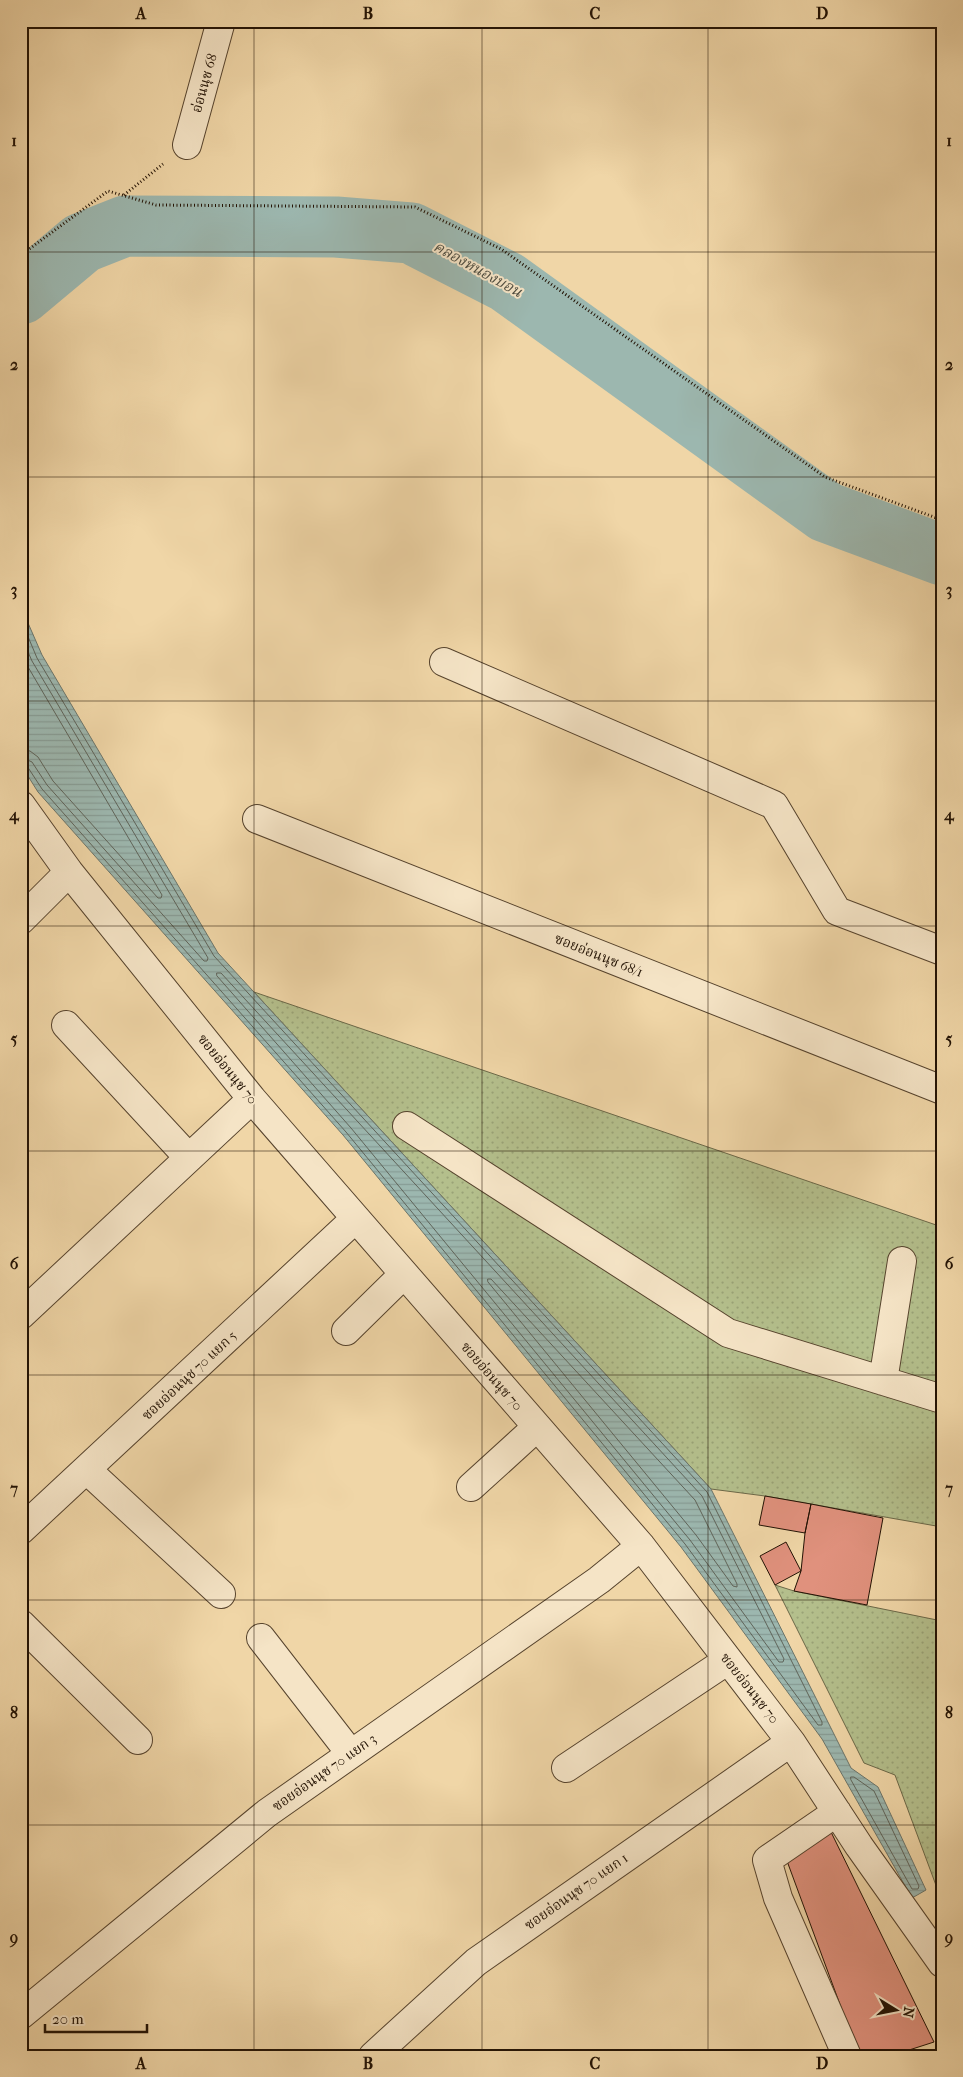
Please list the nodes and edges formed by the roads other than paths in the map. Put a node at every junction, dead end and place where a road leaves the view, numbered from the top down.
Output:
1 (221, 21) edge
2 (187, 145) road end
3 (444, 662) dead end
4 (21, 805) edge
5 (257, 819) dead end
6 (69, 872) junction
7 (21, 920) edge
8 (942, 951) edge
9 (66, 1025) dead end
10 (942, 1090) edge
11 (252, 1099) junction
12 (407, 1126) dead end
13 (189, 1158) junction
14 (355, 1219) junction
15 (902, 1261) dead end
16 (403, 1275) junction
17 (21, 1315) edge
18 (346, 1331) dead end
19 (883, 1381) junction
20 (942, 1398) edge
21 (537, 1427) junction
22 (87, 1470) junction
23 (471, 1487) dead end
24 (21, 1530) edge
25 (641, 1546) junction
26 (221, 1594) dead end
27 (21, 1624) edge
28 (261, 1638) dead end
29 (728, 1660) junction
30 (138, 1740) dead end
31 (791, 1742) junction
32 (350, 1754) junction
33 (566, 1768) dead end
34 (837, 1812) junction
35 (942, 1963) edge
36 (21, 2015) edge
37 (373, 2056) edge
38 (847, 2056) edge

1 - 2 street, อ่อนนุช 68
3 - 8 street
4 - 6 street, ซอยอ่อนนุช 70
5 - 10 street, ซอยอ่อนนุช 68/1
6 - 7 street
6 - 11 street, ซอยอ่อนนุช 70
9 - 13 street
11 - 13 street
11 - 14 street, ซอยอ่อนนุช 70
12 - 19 street
13 - 17 street
14 - 16 street, ซอยอ่อนนุช 70
14 - 22 street, ซอยอ่อนนุช 70 แยก 5
15 - 19 street
16 - 18 street
16 - 21 street, ซอยอ่อนนุช 70
19 - 20 street
21 - 23 street
21 - 25 street, ซอยอ่อนนุช 70
22 - 24 street, ซอยอ่อนนุช 70 แยก 5
22 - 26 street
25 - 29 street, ซอยอ่อนนุช 70
25 - 32 street, ซอยอ่อนนุช 70 แยก 3
27 - 30 street
28 - 32 street
29 - 31 street, ซอยอ่อนนุช 70
29 - 33 street
31 - 34 street, ซอยอ่อนนุช 70
31 - 37 street, ซอยอ่อนนุช 70 แยก 1
32 - 36 street, ซอยอ่อนนุช 70 แยก 3
34 - 35 street, ซอยอ่อนนุช 70
34 - 38 street

